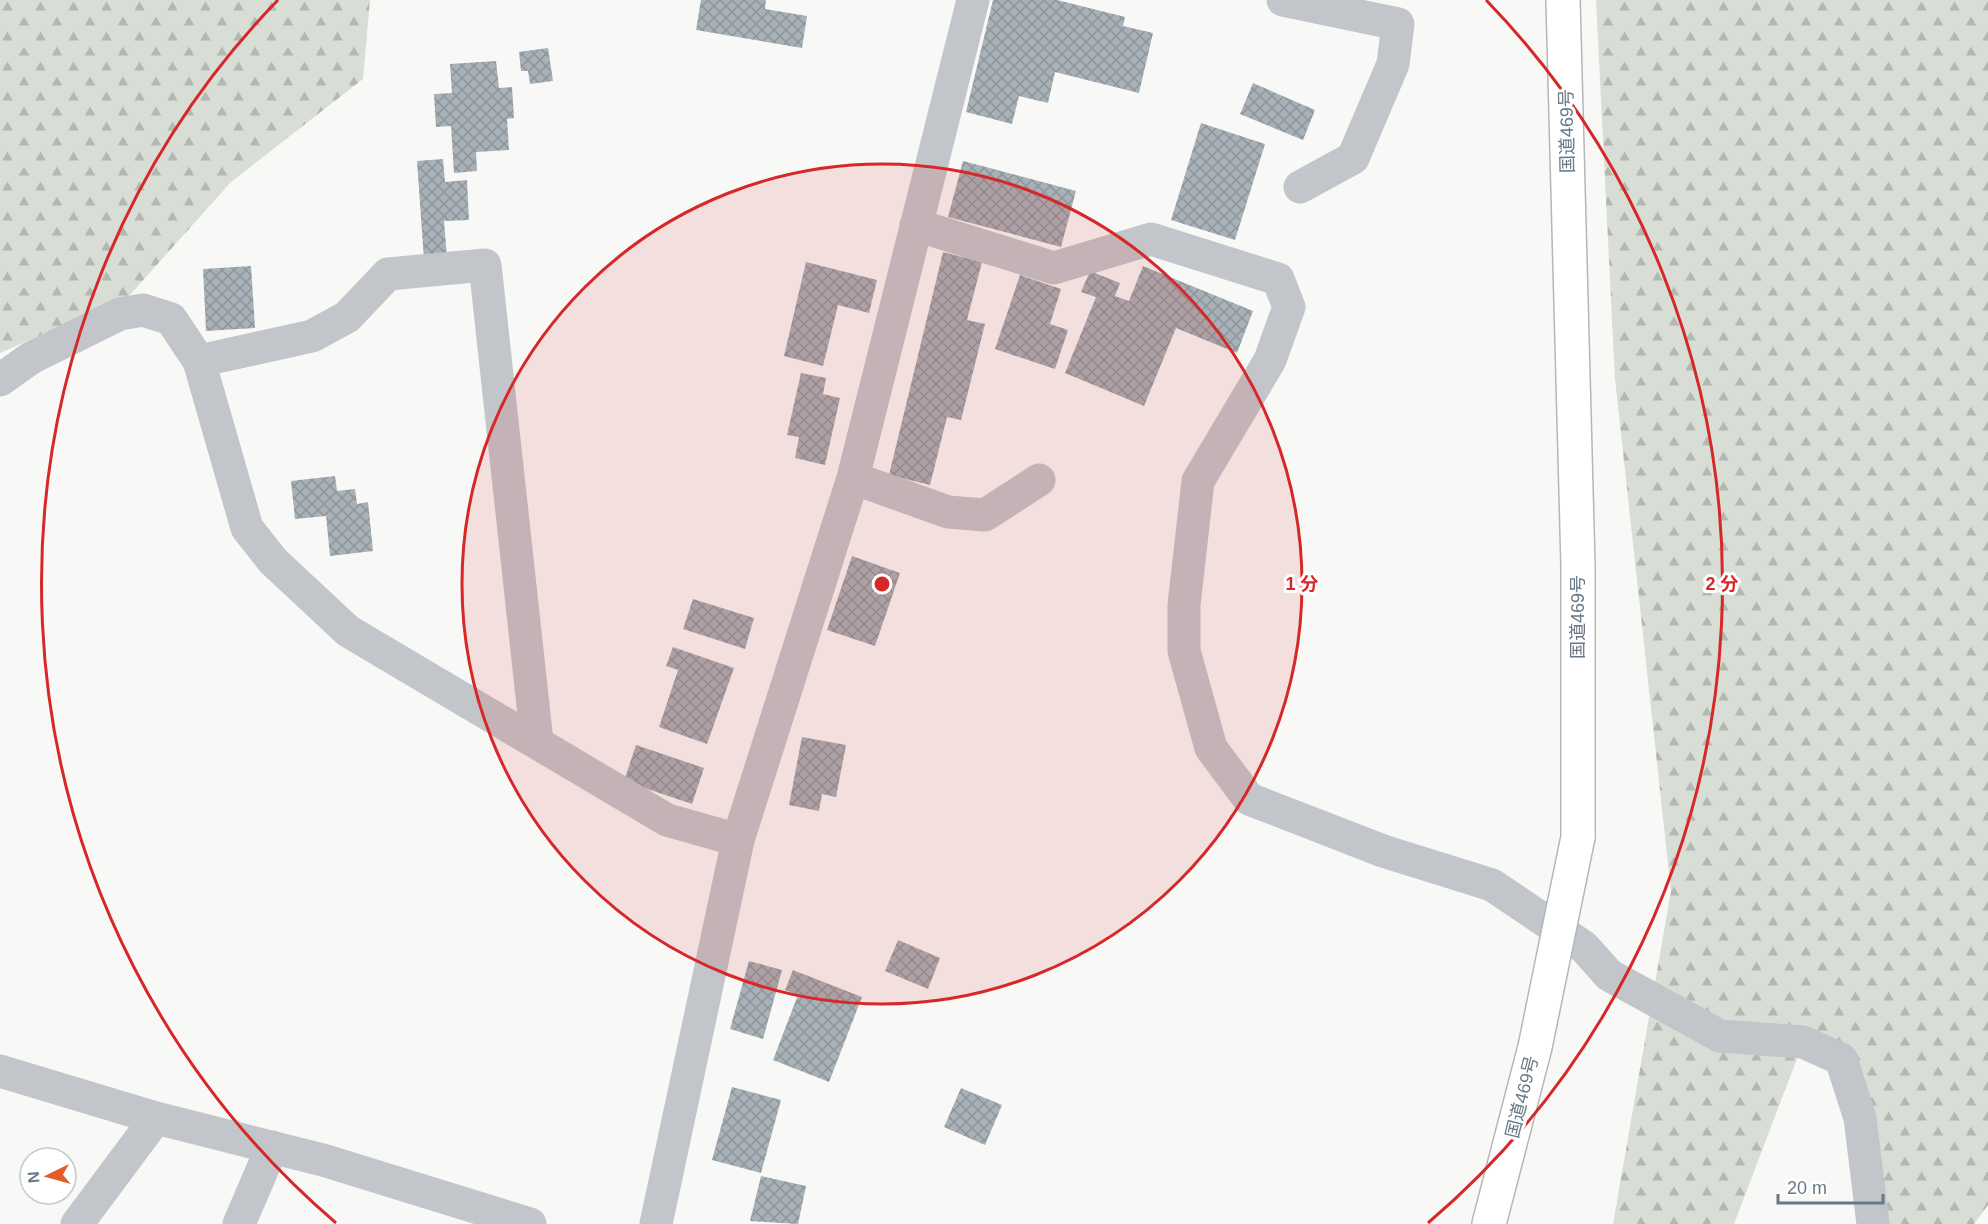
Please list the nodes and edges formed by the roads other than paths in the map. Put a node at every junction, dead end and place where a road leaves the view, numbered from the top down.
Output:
1 (973, 0) edge
2 (1283, 0) edge
3 (1563, 0) edge
4 (1300, 187) dead end
5 (916, 225) junction
6 (199, 361) junction
7 (0, 380) edge
8 (853, 478) junction
9 (1039, 480) dead end
10 (537, 742) junction
11 (738, 840) junction
12 (0, 1071) edge
13 (156, 1118) junction
14 (272, 1147) junction
15 (77, 1224) edge
16 (239, 1224) edge
17 (530, 1224) edge
18 (656, 1224) edge
19 (1489, 1224) edge
20 (1873, 1224) edge

1 - 5 street
2 - 4 street
3 - 19 highway, 国道469号, bridge
5 - 8 street
5 - 20 street
6 - 7 street
6 - 10 street
6 - 10 street
8 - 9 street
8 - 11 street
10 - 11 street
11 - 18 street
12 - 13 street
13 - 14 street
13 - 15 street
14 - 16 street
14 - 17 street

